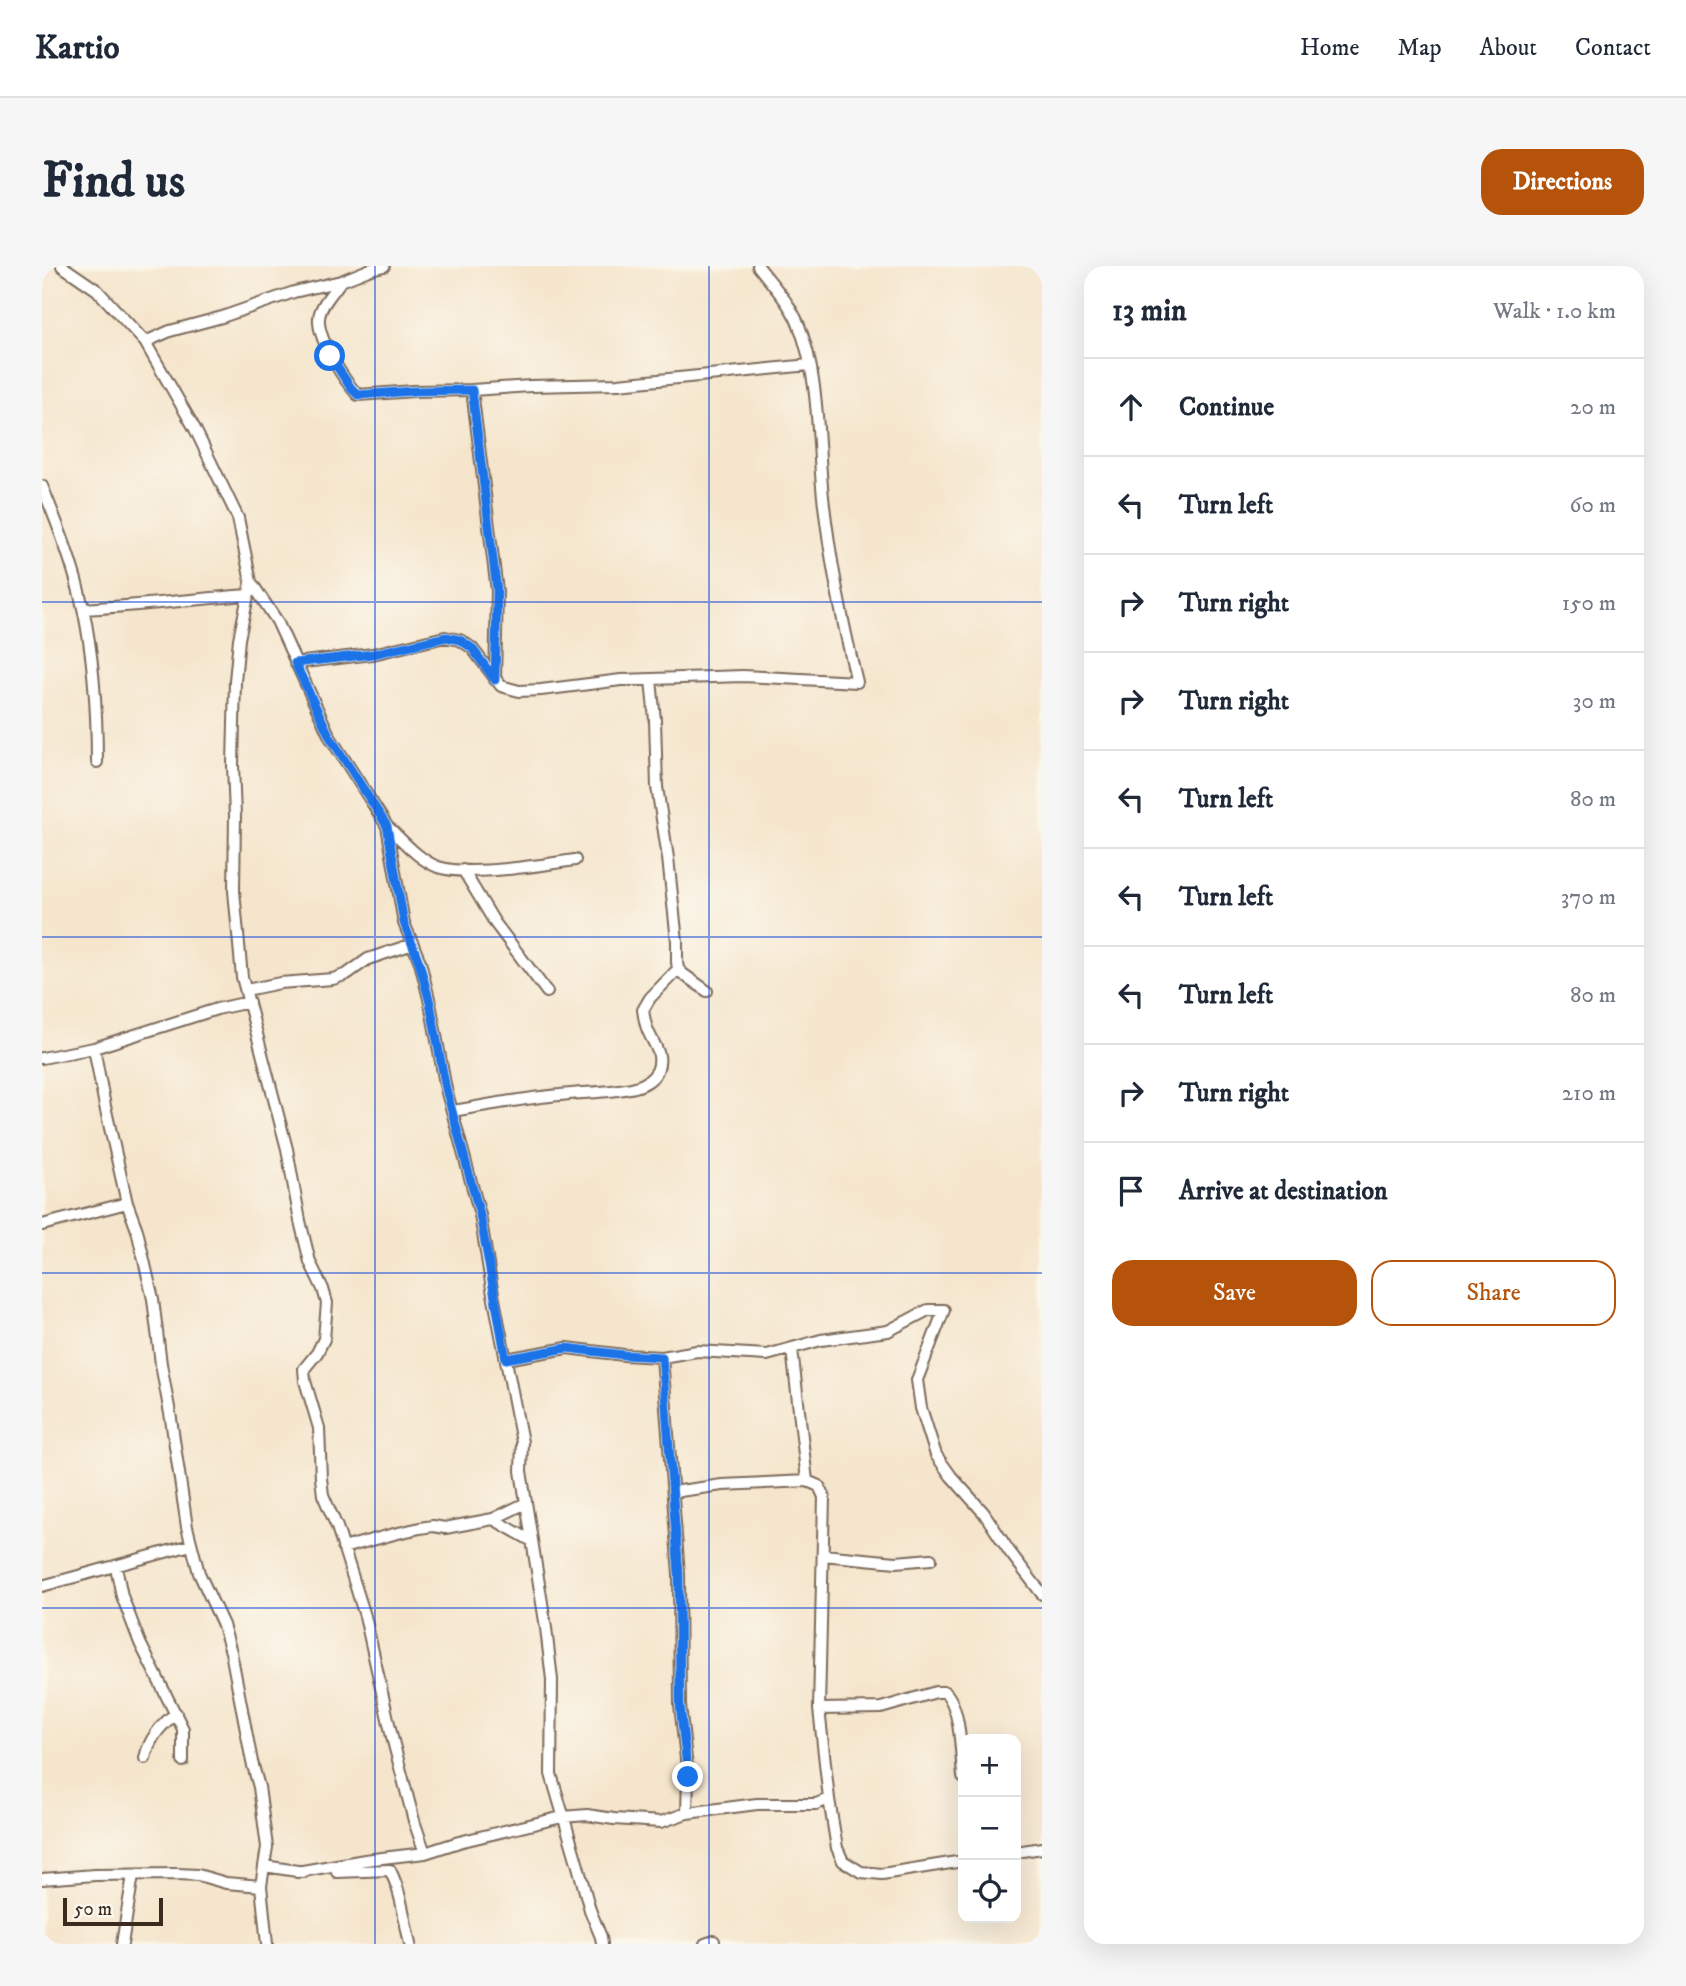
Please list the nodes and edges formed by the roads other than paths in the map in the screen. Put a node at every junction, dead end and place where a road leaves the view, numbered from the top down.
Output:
1 (62, 266) edge
2 (384, 266) edge
3 (758, 266) edge
4 (371, 267) edge
5 (341, 281) junction
6 (145, 342) junction
7 (809, 365) junction
8 (472, 390) junction
9 (42, 486) edge
10 (251, 582) junction
11 (248, 595) junction
12 (83, 609) junction
13 (295, 663) junction
14 (495, 680) junction
15 (651, 680) junction
16 (97, 762) dead end
17 (387, 826) junction
18 (575, 860) dead end
19 (463, 870) junction
20 (413, 944) junction
21 (678, 968) junction
22 (707, 991) dead end
23 (547, 992) dead end
24 (247, 996) junction
25 (94, 1048) junction
26 (42, 1058) edge
27 (452, 1111) junction
28 (127, 1203) junction
29 (42, 1225) edge
30 (793, 1349) junction
31 (662, 1357) junction
32 (506, 1359) junction
33 (807, 1481) junction
34 (673, 1492) junction
35 (526, 1503) junction
36 (493, 1518) junction
37 (532, 1541) junction
38 (191, 1545) junction
39 (343, 1548) junction
40 (823, 1555) junction
41 (931, 1559) dead end
42 (116, 1567) junction
43 (42, 1586) edge
44 (1042, 1594) edge
45 (819, 1709) junction
46 (176, 1713) junction
47 (958, 1734) edge
48 (145, 1758) dead end
49 (183, 1761) dead end
50 (829, 1799) junction
51 (687, 1813) junction
52 (562, 1817) junction
53 (1042, 1848) edge
54 (1021, 1851) edge
55 (425, 1853) junction
56 (958, 1862) edge
57 (264, 1866) junction
58 (297, 1872) junction
59 (133, 1875) junction
60 (42, 1879) edge
61 (261, 1886) junction
62 (122, 1944) edge
63 (267, 1944) edge
64 (410, 1944) edge
65 (602, 1944) edge

1 - 6 street
2 - 4 street
3 - 7 street
4 - 5 street
5 - 6 street
5 - 8 street
6 - 10 street
7 - 8 street
7 - 15 street
8 - 14 street
9 - 12 street
10 - 11 street
10 - 13 street
11 - 12 street
11 - 24 street
12 - 16 street
13 - 14 street
13 - 17 street
14 - 15 street
15 - 21 street
17 - 19 street
17 - 20 street
18 - 19 street
19 - 23 street
20 - 24 street
20 - 27 street
21 - 22 street
21 - 27 street
24 - 25 street
24 - 39 street
25 - 26 street
25 - 28 street
27 - 32 street
28 - 29 street
28 - 38 street
30 - 31 street
30 - 33 street
30 - 44 street
31 - 32 street
31 - 34 street
32 - 35 street
33 - 34 street
33 - 40 street
34 - 51 street
35 - 36 street
35 - 37 street
36 - 37 street
36 - 39 street
37 - 52 street
38 - 42 street
38 - 57 street
39 - 55 street
40 - 41 street
40 - 45 street
42 - 43 street
42 - 46 street
45 - 47 street
45 - 50 street
46 - 48 street
46 - 49 street
50 - 51 street
50 - 56 street
51 - 52 street
52 - 55 street
52 - 65 street
53 - 54 street
55 - 58 street
57 - 58 street
57 - 61 street
58 - 64 street
59 - 60 street
59 - 61 street
59 - 62 street
61 - 63 street

